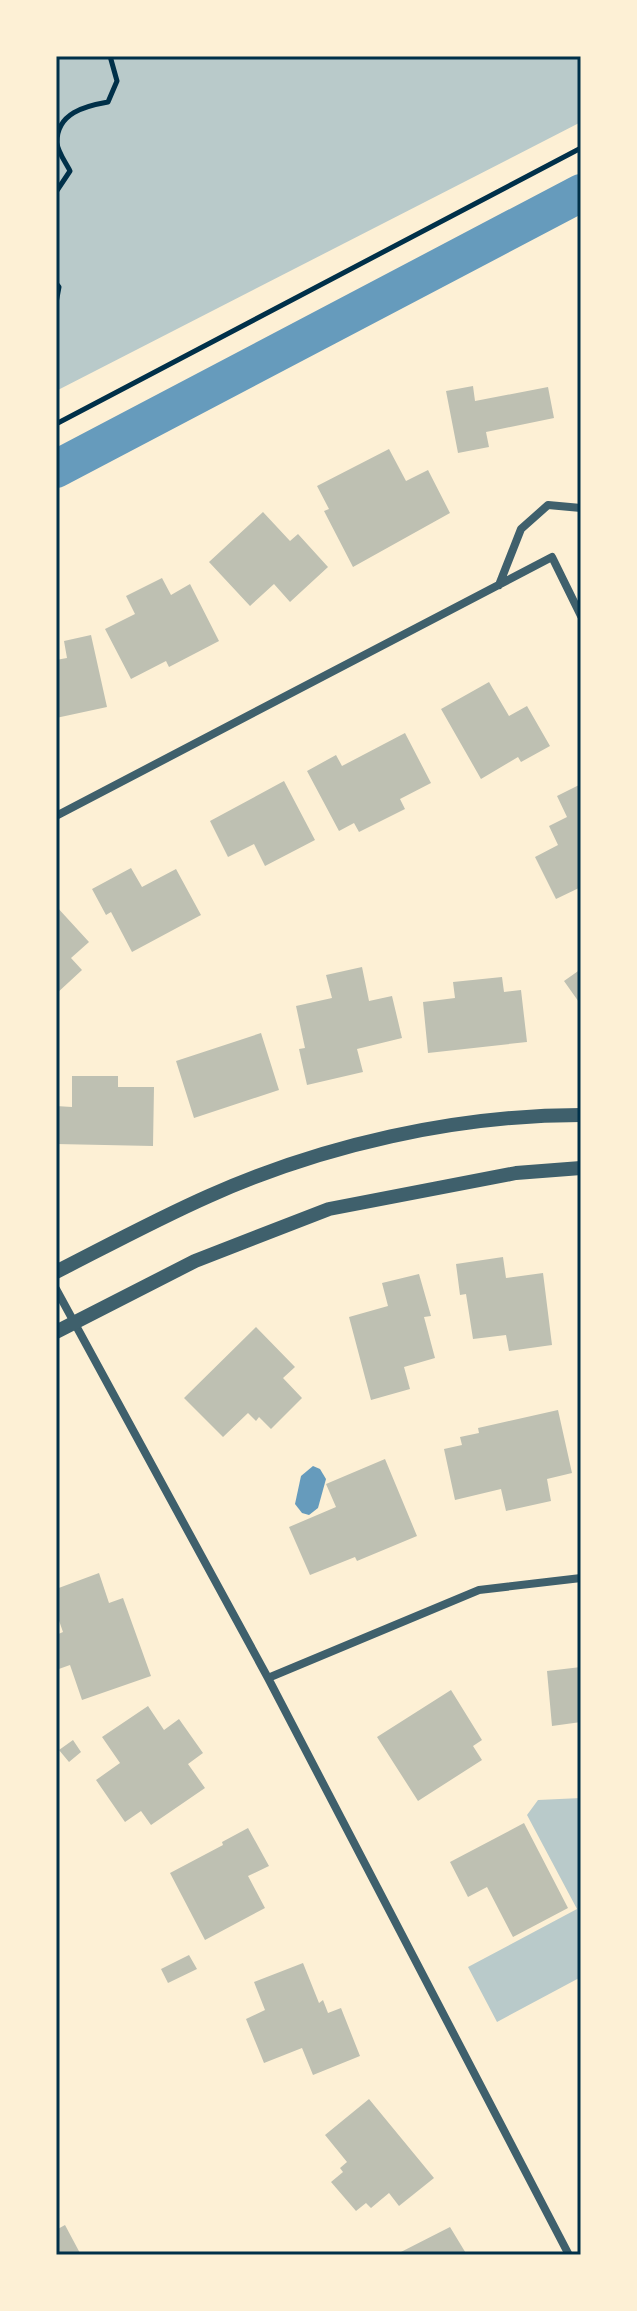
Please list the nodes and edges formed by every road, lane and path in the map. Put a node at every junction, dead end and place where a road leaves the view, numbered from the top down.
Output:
1 (110, 56) edge
2 (581, 148) edge
3 (56, 192) edge
4 (56, 283) edge
5 (56, 303) edge
6 (56, 424) edge
7 (581, 508) edge
8 (499, 585) junction
9 (581, 616) edge
10 (56, 816) edge
11 (581, 1115) edge
12 (581, 1168) edge
13 (56, 1272) edge
14 (56, 1289) edge
15 (73, 1323) junction
16 (56, 1332) edge
17 (581, 1578) edge
18 (268, 1678) junction
19 (569, 2255) edge

1 - 3 path
2 - 6 path
4 - 5 path
7 - 8 street
8 - 9 street
8 - 10 street
11 - 13 street
12 - 15 street
14 - 15 street
15 - 16 street
15 - 18 street
17 - 18 street
18 - 19 street

